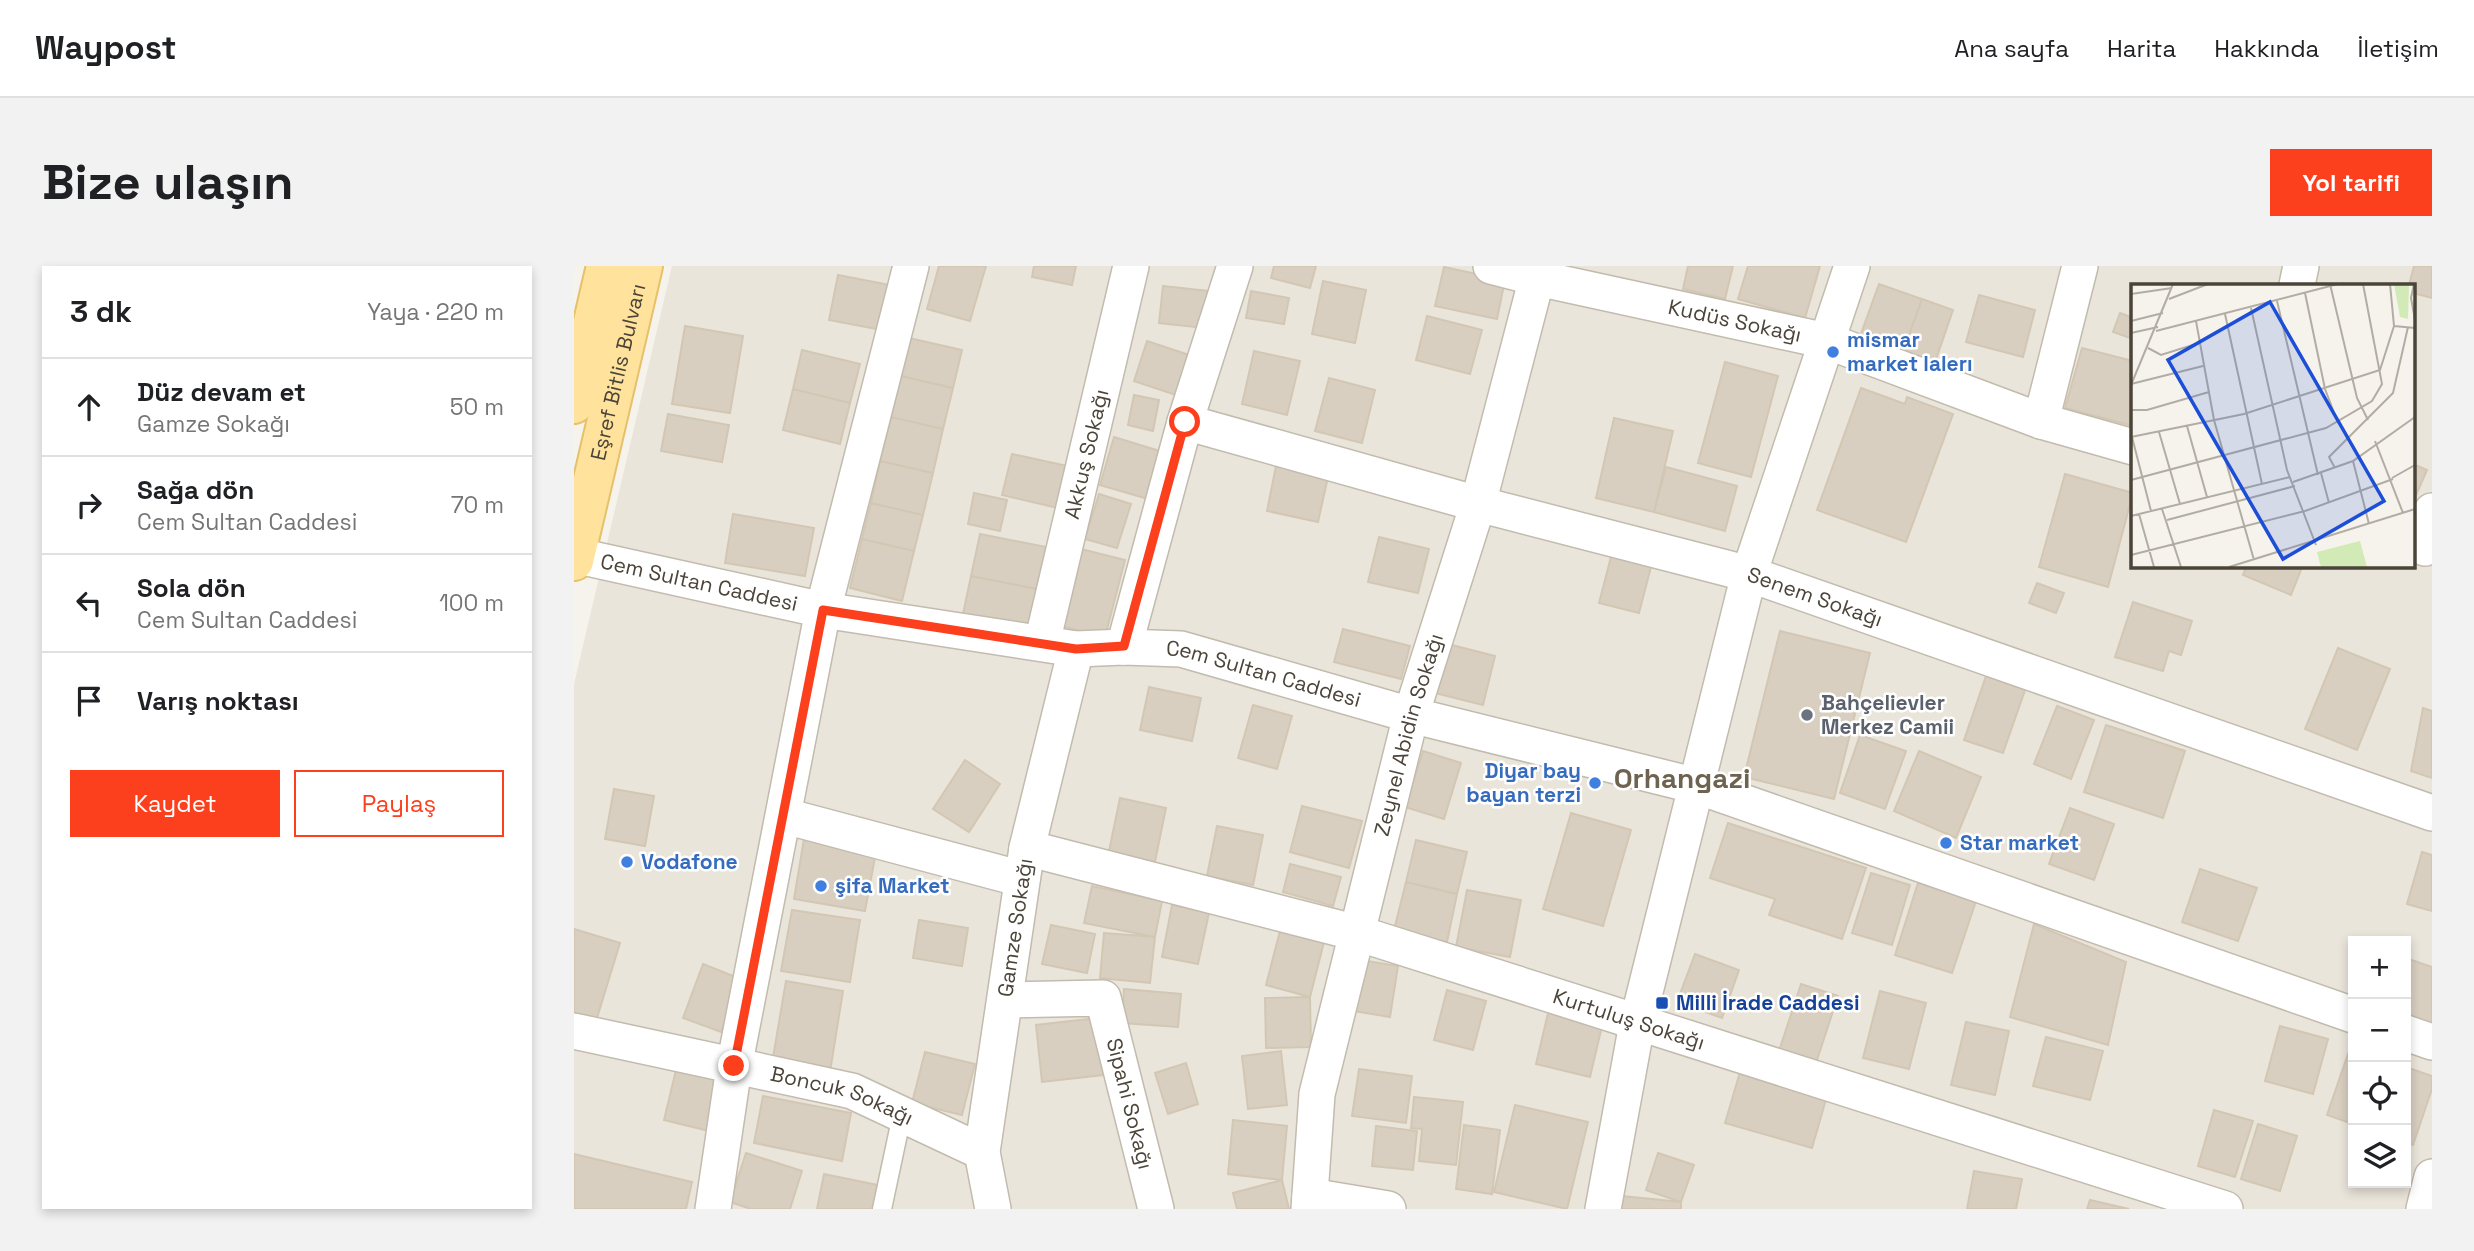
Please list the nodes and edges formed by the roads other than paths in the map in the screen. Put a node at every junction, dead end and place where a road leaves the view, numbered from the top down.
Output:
1 (606, 266) edge
2 (643, 266) edge
3 (911, 266) edge
4 (1131, 266) edge
5 (1234, 266) edge
6 (1491, 266) edge
7 (1852, 266) edge
8 (2080, 266) edge
9 (2301, 266) edge
10 (1538, 272) edge
11 (2297, 284) edge
12 (582, 337) edge
13 (1827, 341) junction
14 (574, 404) edge
15 (2041, 421) junction
16 (1185, 422) junction
17 (2131, 446) edge
18 (1478, 504) junction
19 (2432, 511) edge
20 (2423, 548) edge
21 (574, 557) edge
22 (1749, 574) junction
23 (823, 610) junction
24 (1059, 646) junction
25 (1124, 646) junction
26 (1411, 715) junction
27 (1697, 786) junction
28 (2432, 813) edge
29 (785, 816) junction
30 (1025, 864) junction
31 (1357, 933) junction
32 (1006, 1000) junction
33 (2348, 1013) edge
34 (1637, 1024) junction
35 (574, 1031) edge
36 (2411, 1035) edge
37 (2432, 1042) edge
38 (734, 1066) junction
39 (902, 1115) junction
40 (982, 1152) junction
41 (2432, 1177) edge
42 (1309, 1203) edge
43 (713, 1209) edge
44 (882, 1209) edge
45 (993, 1209) edge
46 (1156, 1209) edge
47 (1388, 1209) edge
48 (1603, 1209) edge
49 (2225, 1209) edge
50 (2424, 1209) edge

1 - 12 main road, Eşref Bitlis Bulvarı
2 - 21 main road, Eşref Bitlis Bulvarı
3 - 23 street, Cem Sultan Caddesi
4 - 24 street, Akkuş Sokağı
5 - 16 street
6 - 10 street, Kudüs Sokağı
7 - 13 street
8 - 15 street
9 - 11 street
10 - 13 street, Kudüs Sokağı
10 - 18 street, Zeynel Abidin Sokağı
12 - 14 main road, Eşref Bitlis Bulvarı
13 - 15 street, Kudüs Sokağı
13 - 22 street
15 - 17 street, Kudüs Sokağı
16 - 18 street, Senem Sokağı
16 - 25 street
18 - 22 street, Senem Sokağı
18 - 26 street, Zeynel Abidin Sokağı
19 - 20 street
21 - 23 street, Cem Sultan Caddesi
22 - 27 street
22 - 28 street, Senem Sokağı
23 - 24 street, Cem Sultan Caddesi
23 - 29 street, Cem Sultan Caddesi
24 - 25 street, Cem Sultan Caddesi
24 - 30 street, Gamze Sokağı
25 - 26 street, Cem Sultan Caddesi
26 - 27 street, Cem Sultan Caddesi
26 - 31 street, Zeynel Abidin Sokağı
27 - 33 street, Cem Sultan Caddesi
27 - 34 street
29 - 30 street, Kurtuluş Sokağı
29 - 38 street, Cem Sultan Caddesi
30 - 31 street, Kurtuluş Sokağı
30 - 32 street, Gamze Sokağı
31 - 34 street, Kurtuluş Sokağı
31 - 42 street, Zeynel Abidin Sokağı
32 - 40 street, Gamze Sokağı
32 - 46 street, Sipahi Sokağı
34 - 48 street
34 - 49 street, Kurtuluş Sokağı
35 - 38 street, Boncuk Sokağı
36 - 37 street
38 - 39 street, Boncuk Sokağı
38 - 43 street, Cem Sultan Caddesi
39 - 40 street, Boncuk Sokağı
39 - 44 lane
40 - 45 street, Gamze Sokağı
41 - 50 street
42 - 47 street

